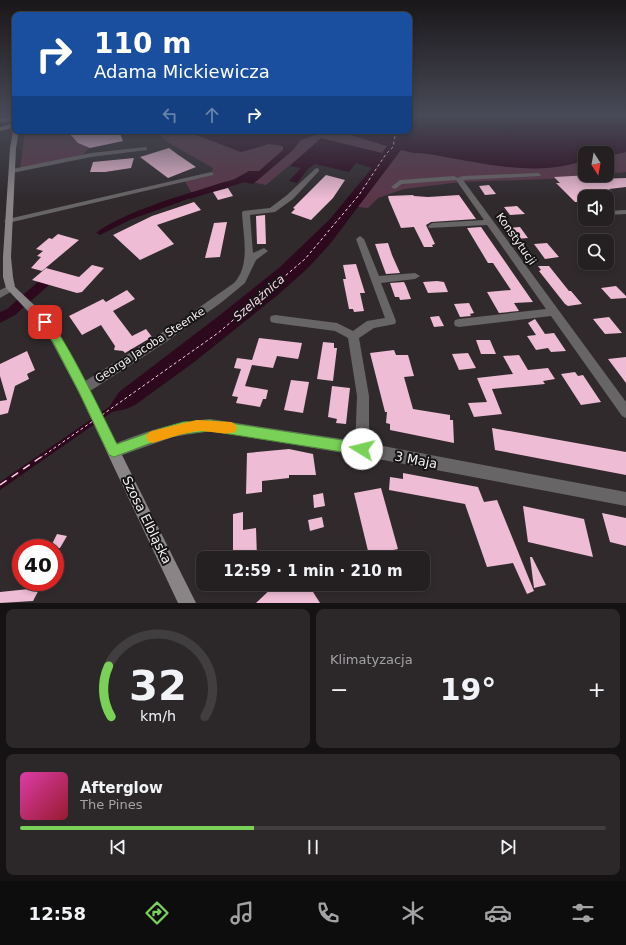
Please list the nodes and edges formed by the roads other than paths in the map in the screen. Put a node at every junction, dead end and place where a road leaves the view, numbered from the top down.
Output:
1 (14, 143) edge
2 (145, 149) dead end
3 (317, 170) dead end
4 (12, 171) junction
5 (211, 174) dead end
6 (538, 175) dead end
7 (459, 179) junction
8 (395, 187) dead end
9 (626, 212) edge
10 (614, 213) edge
11 (8, 221) junction
12 (490, 222) junction
13 (432, 226) dead end
14 (360, 240) dead end
15 (264, 251) dead end
16 (249, 261) junction
17 (415, 276) dead end
18 (376, 280) junction
19 (11, 288) junction
20 (0, 294) edge
21 (554, 312) junction
22 (275, 319) dead end
23 (459, 323) dead end
24 (352, 336) junction
25 (85, 392) junction
26 (626, 412) edge
27 (362, 449) junction
28 (114, 451) junction
29 (626, 499) edge
30 (187, 603) edge

1 - 4 main road
2 - 4 street
3 - 16 street
4 - 11 main road
5 - 11 street
6 - 7 street
7 - 8 street
7 - 12 street, Konstytucji
9 - 10 street
11 - 19 main road
12 - 13 street
12 - 21 street, Konstytucji
14 - 18 street
15 - 16 street
16 - 25 street, Georga Jacoba Steenke
17 - 18 street
18 - 24 street
19 - 20 street
19 - 25 main road, Szosa Elbląska
21 - 23 street
21 - 26 street, Konstytucji
22 - 24 street
24 - 27 street
25 - 28 main road, Szosa Elbląska
27 - 28 street, 3 Maja
27 - 29 street, 3 Maja
28 - 30 main road, Szosa Elbląska

